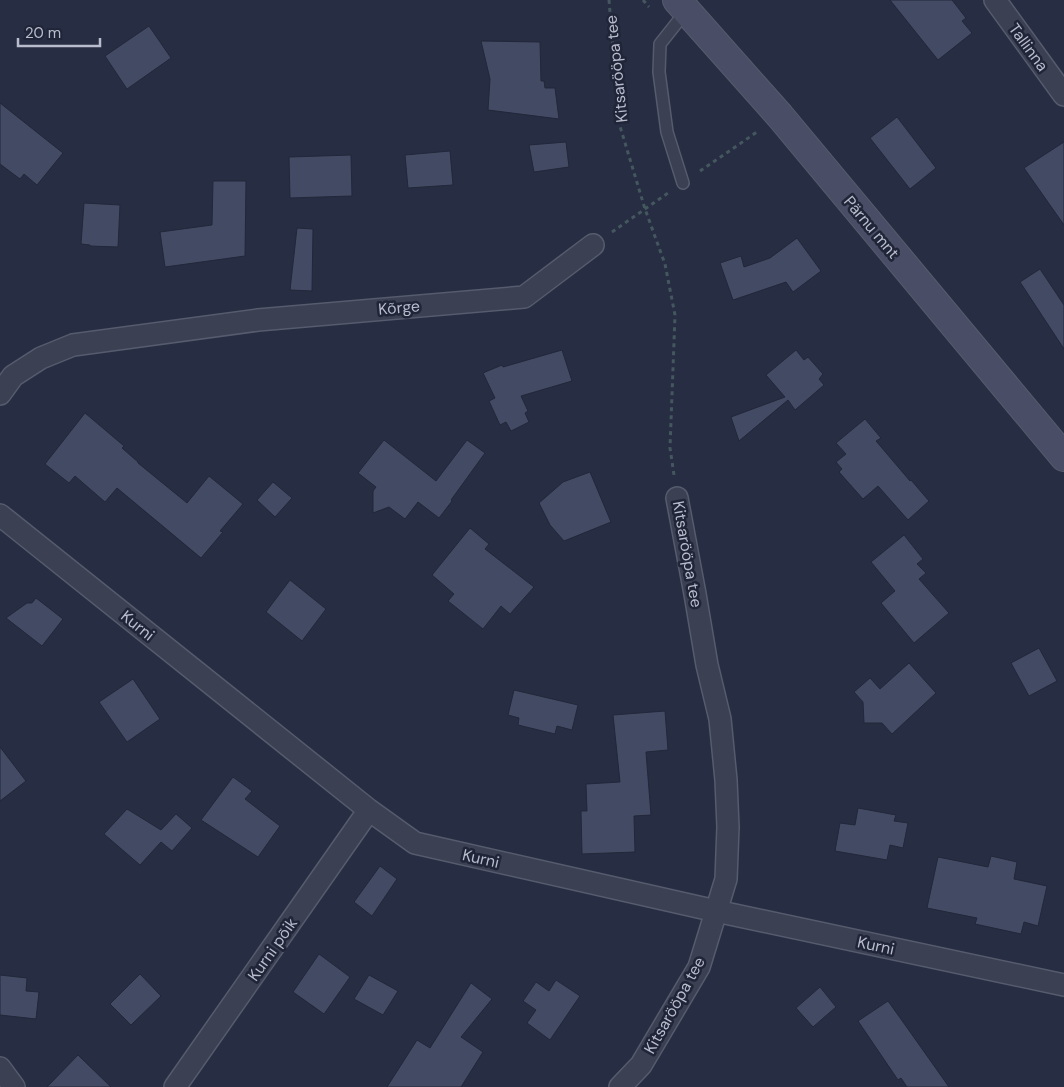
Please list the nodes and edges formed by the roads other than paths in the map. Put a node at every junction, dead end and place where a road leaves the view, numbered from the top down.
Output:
1 (995, 0) edge
2 (682, 5) edge
3 (1064, 95) edge
4 (683, 183) road end
5 (593, 245) road end
6 (0, 394) edge
7 (1064, 457) edge
8 (677, 498) road end
9 (0, 515) edge
10 (368, 810) junction
11 (716, 912) junction
12 (1064, 985) edge
13 (0, 1068) edge
14 (14, 1087) edge
15 (175, 1087) edge
16 (620, 1087) edge

1 - 3 street, Tallinna
2 - 4 lane
2 - 7 main road, Pärnu mnt
5 - 6 street, Kõrge
8 - 11 street, Kitsarööpa tee
9 - 10 street, Kurni
10 - 11 street, Kurni
10 - 15 street, Kurni põik
11 - 12 street, Kurni
11 - 16 street, Kitsarööpa tee
13 - 14 street

